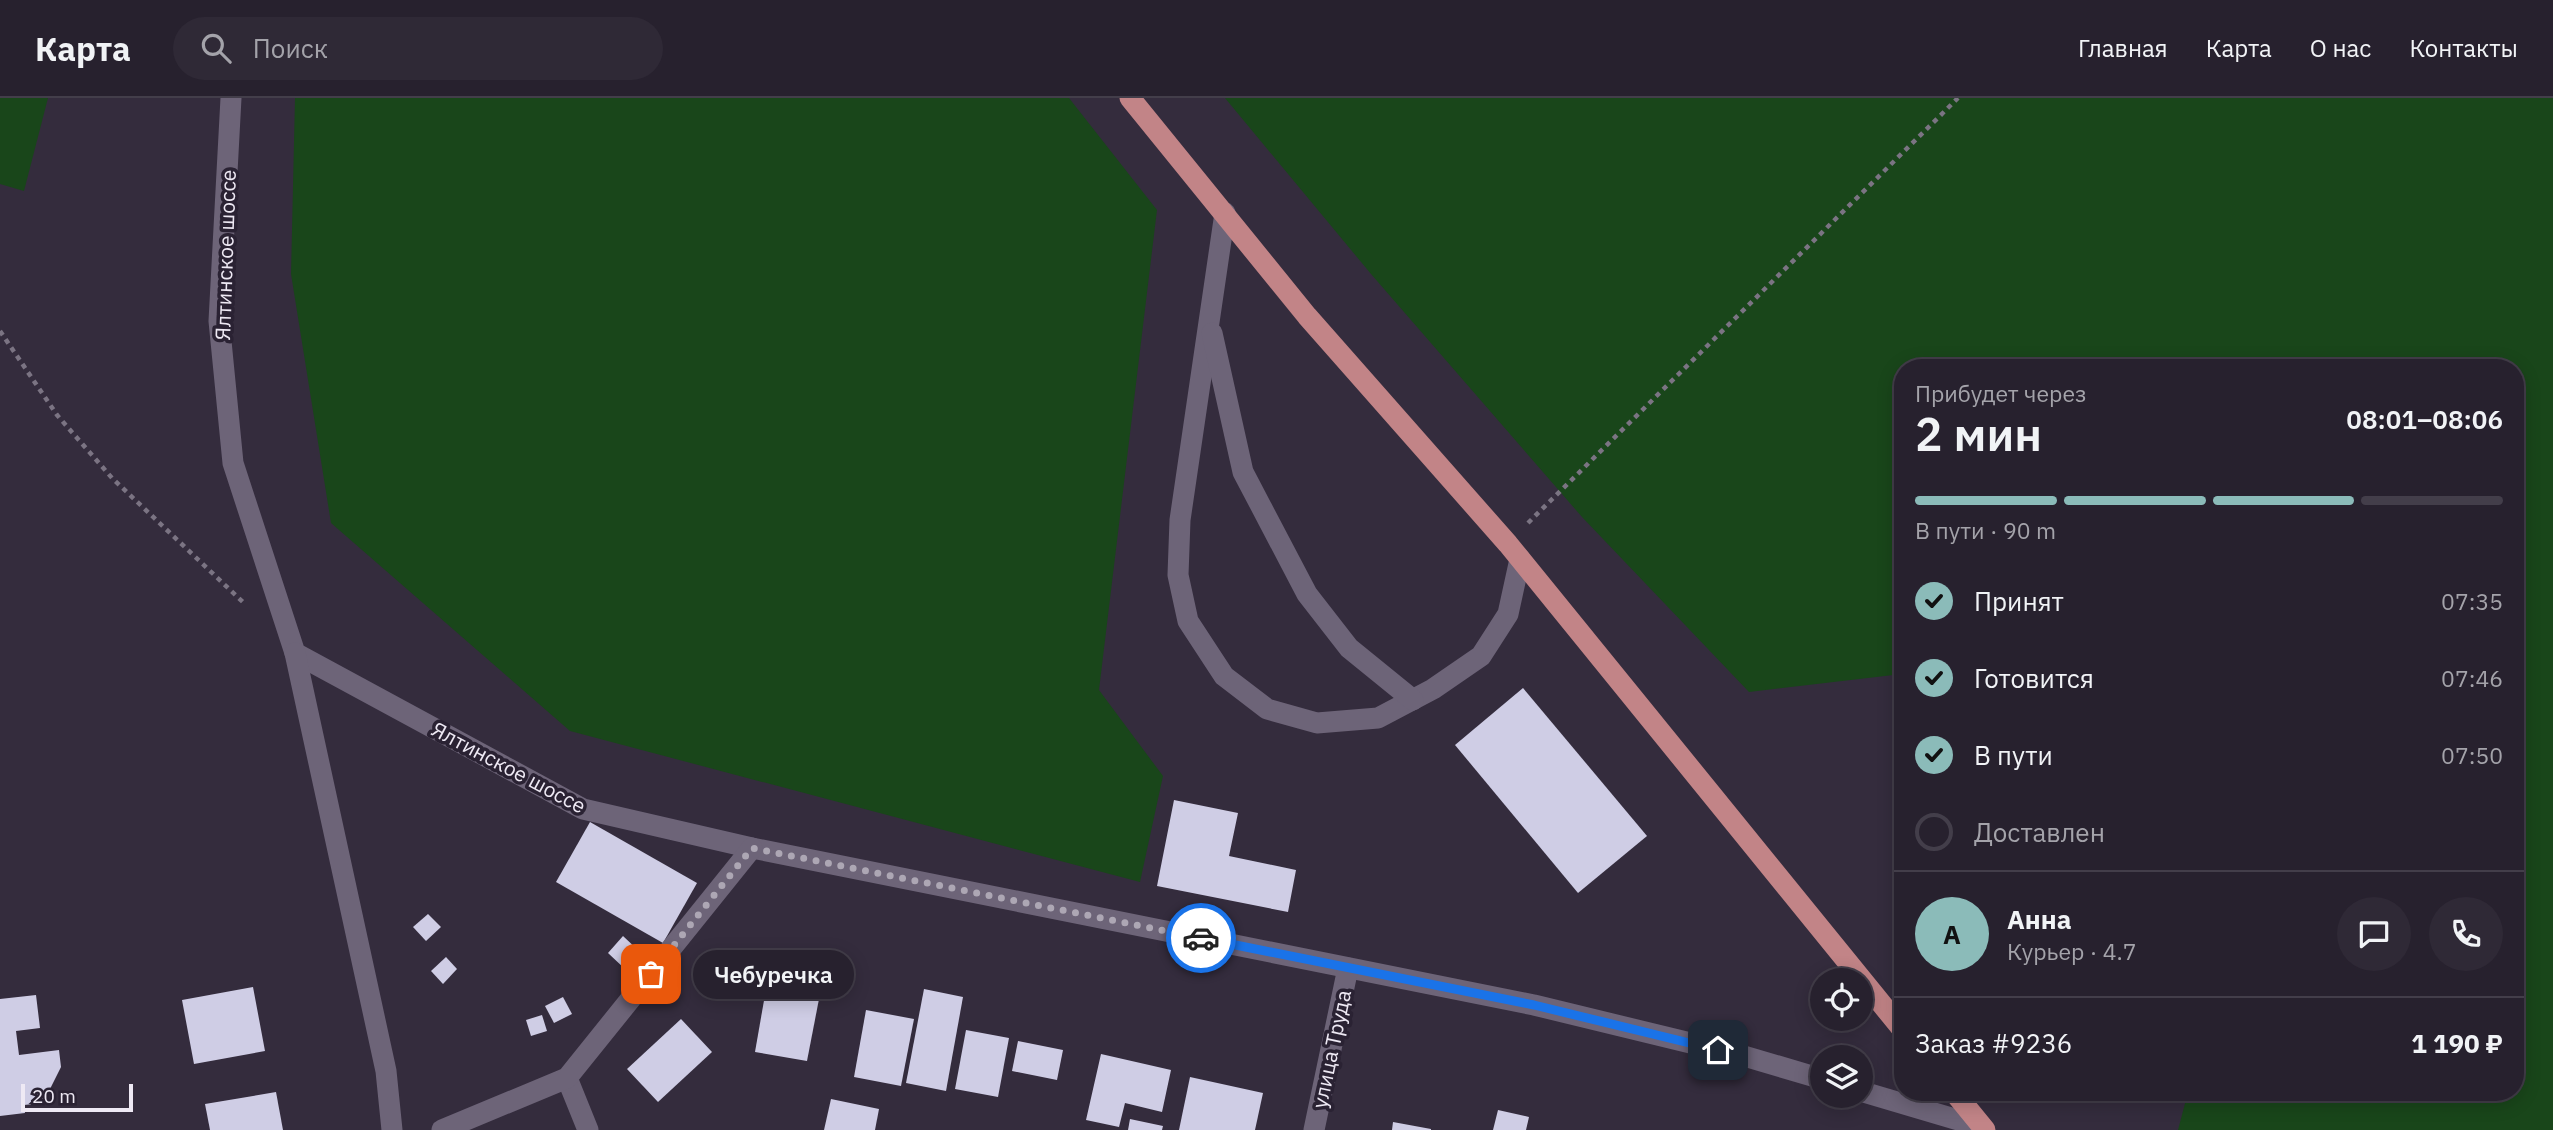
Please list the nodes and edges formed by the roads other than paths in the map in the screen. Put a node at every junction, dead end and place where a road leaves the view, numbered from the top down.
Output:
1 (231, 98) edge
2 (1130, 98) edge
3 (1225, 213) junction
4 (1209, 320) junction
5 (1514, 551) junction
6 (295, 653) junction
7 (1413, 700) junction
8 (752, 848) junction
9 (1348, 968) junction
10 (1894, 1019) edge
11 (1810, 1075) edge
12 (567, 1078) junction
13 (1873, 1095) edge
14 (1961, 1101) edge
15 (1983, 1128) edge
16 (392, 1130) edge
17 (442, 1130) edge
18 (588, 1130) edge
19 (1314, 1130) edge

1 - 6 street, Ялтинское шоссе
2 - 3 main road
3 - 4 street
3 - 5 main road
4 - 7 street
4 - 7 street
5 - 7 street
5 - 10 main road
6 - 8 street, Ялтинское шоссе
6 - 16 street
8 - 9 street, Ялтинское шоссе
8 - 12 street
9 - 11 street, Ялтинское шоссе
9 - 19 street, улица Труда
12 - 17 street
12 - 18 street
13 - 15 street
14 - 15 main road

